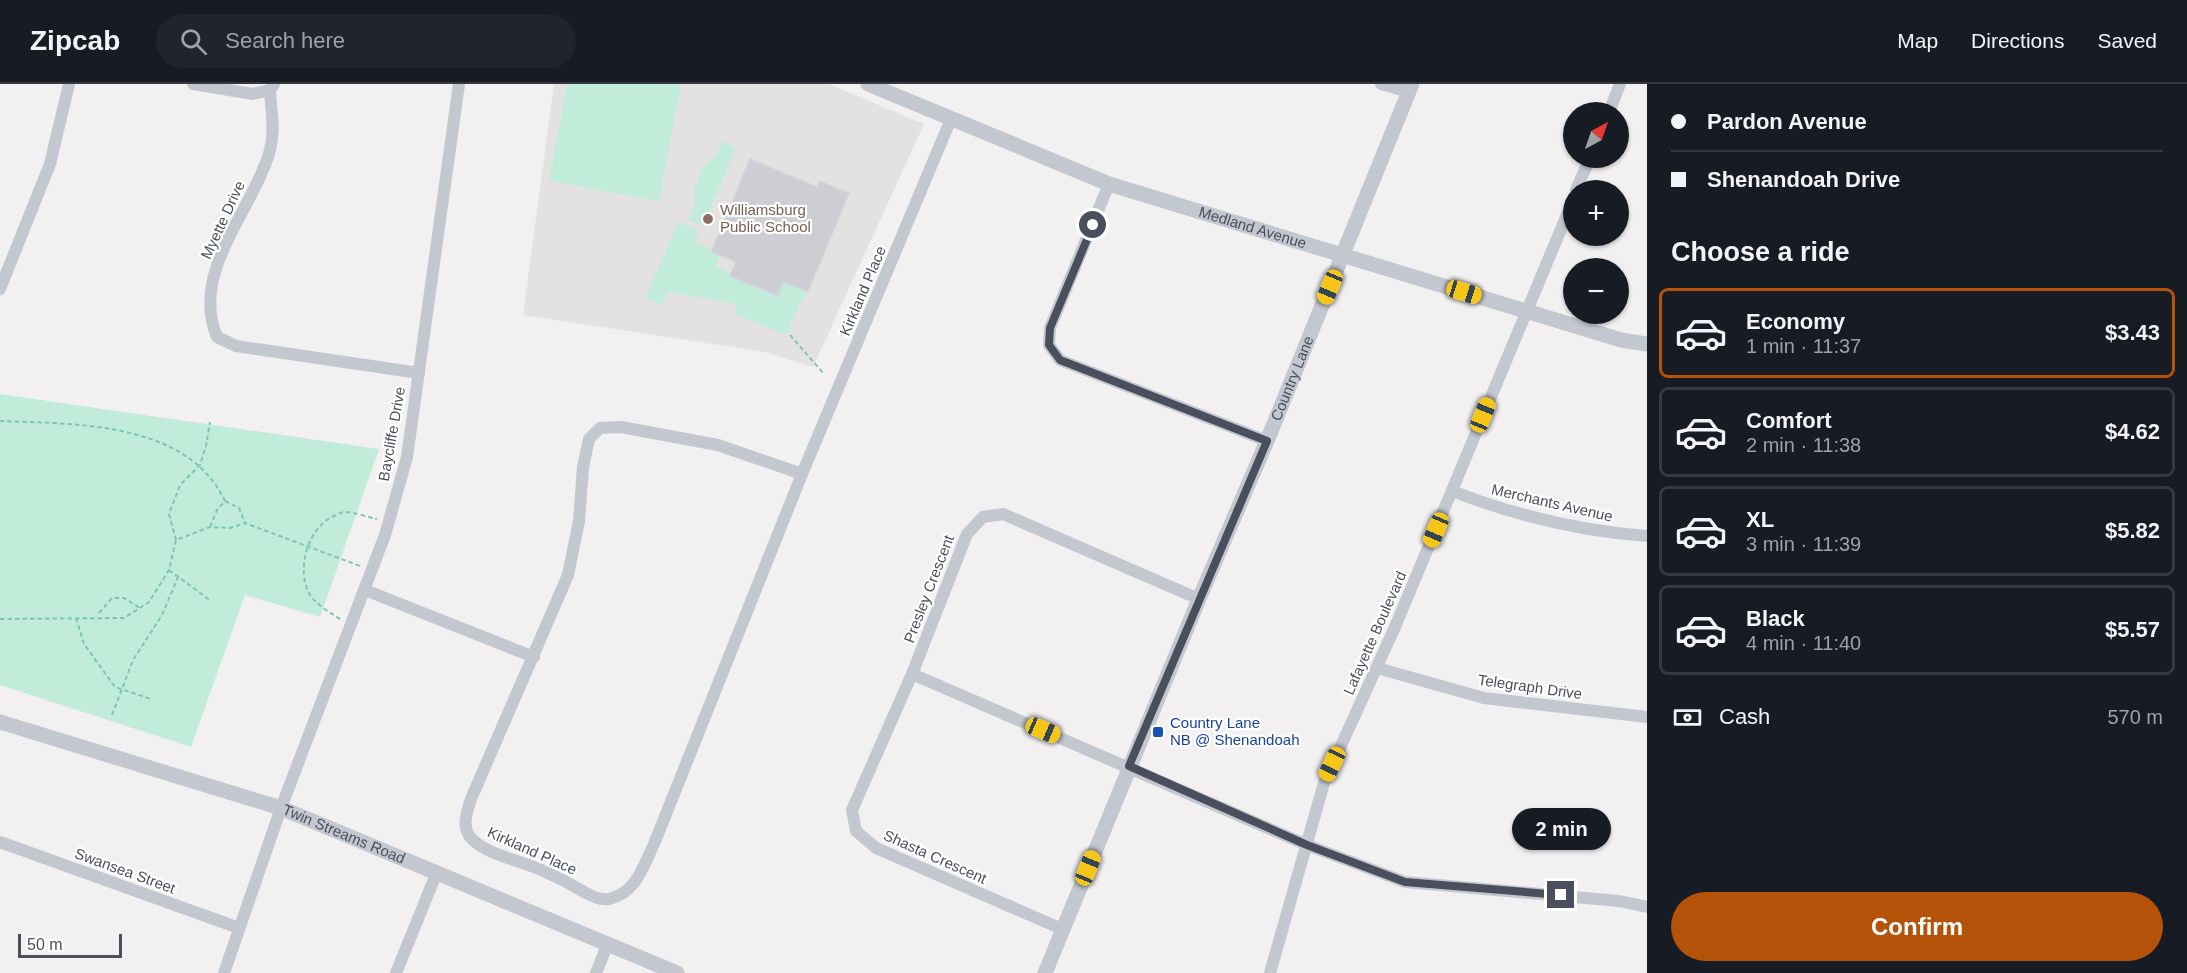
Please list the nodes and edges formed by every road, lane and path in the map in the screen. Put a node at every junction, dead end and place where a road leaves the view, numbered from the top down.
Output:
1 (69, 84) edge
2 (193, 84) edge
3 (459, 84) edge
4 (868, 84) edge
5 (1381, 84) edge
6 (1620, 84) edge
7 (272, 87) edge
8 (1410, 88) edge
9 (1613, 102) edge
10 (951, 119) junction
11 (1109, 184) junction
12 (1563, 224) edge
13 (1343, 256) junction
14 (0, 289) edge
15 (1527, 311) junction
16 (790, 335) dead end
17 (1647, 344) edge
18 (419, 372) junction
19 (824, 374) dead end
20 (0, 421) edge
21 (210, 422) dead end
22 (1267, 441) junction
23 (200, 465) junction
24 (802, 474) junction
25 (1452, 491) junction
26 (225, 501) junction
27 (388, 522) junction
28 (245, 523) junction
29 (210, 527) junction
30 (1647, 536) edge
31 (176, 540) junction
32 (308, 546) junction
33 (169, 570) junction
34 (372, 570) junction
35 (178, 577) junction
36 (365, 590) junction
37 (1199, 599) junction
38 (211, 601) dead end
39 (140, 608) junction
40 (99, 613) dead end
41 (76, 618) junction
42 (0, 619) edge
43 (351, 626) junction
44 (534, 657) junction
45 (1377, 668) junction
46 (912, 674) junction
47 (120, 689) junction
48 (151, 699) dead end
49 (112, 716) dead end
50 (1647, 717) edge
51 (0, 722) edge
52 (1129, 766) junction
53 (281, 808) junction
54 (0, 842) edge
55 (1307, 845) junction
56 (437, 872) junction
57 (1647, 907) edge
58 (239, 928) junction
59 (1062, 929) junction
60 (608, 943) junction
61 (224, 973) edge
62 (396, 973) edge
63 (596, 973) edge
64 (677, 973) edge
65 (1045, 973) edge
66 (1270, 973) edge

1 - 14 street
2 - 7 street
3 - 18 street, Baycliffe Drive
4 - 10 street, Medland Avenue
5 - 8 street
6 - 9 street
7 - 18 street, Myette Drive
8 - 13 street, Country Lane
10 - 11 street, Medland Avenue
10 - 24 street, Kirkland Place
11 - 13 street, Medland Avenue
11 - 22 street
12 - 15 street, Lafayette Boulevard
13 - 15 street, Medland Avenue
13 - 22 street, Country Lane
15 - 17 street, Medland Avenue
15 - 25 street, Lafayette Boulevard
16 - 19 path
18 - 27 street, Baycliffe Drive
20 - 23 path
21 - 23 path
22 - 37 street, Country Lane
23 - 26 path
23 - 31 path
24 - 44 street, Kirkland Place
24 - 44 street, Kirkland Place
25 - 30 street, Merchants Avenue
25 - 45 street, Lafayette Boulevard
26 - 28 path
26 - 29 path
27 - 32 path
27 - 34 street, Baycliffe Drive
28 - 29 path
28 - 32 path
29 - 31 path
31 - 33 path
32 - 34 path
32 - 43 path
33 - 35 path
33 - 39 path
34 - 36 street, Baycliffe Drive
35 - 38 path
35 - 47 path
36 - 43 street, Baycliffe Drive
36 - 44 street
37 - 46 street, Presley Crescent
37 - 52 street, Country Lane
39 - 40 path
39 - 41 path
41 - 42 path
41 - 47 path
43 - 53 street, Baycliffe Drive
45 - 50 street, Telegraph Drive
45 - 55 street, Lafayette Boulevard
46 - 52 street
46 - 59 street, Shasta Crescent
47 - 48 path
47 - 49 path
51 - 53 street, Twin Streams Road
52 - 55 street
52 - 59 street, Country Lane
53 - 56 street, Twin Streams Road
53 - 58 street, Baycliffe Drive
54 - 58 street, Swansea Street
55 - 57 street
55 - 66 street, Lafayette Boulevard
56 - 60 street, Twin Streams Road
56 - 62 street
58 - 61 street, Baycliffe Drive
59 - 65 street, Country Lane
60 - 63 street
60 - 64 street, Twin Streams Road

